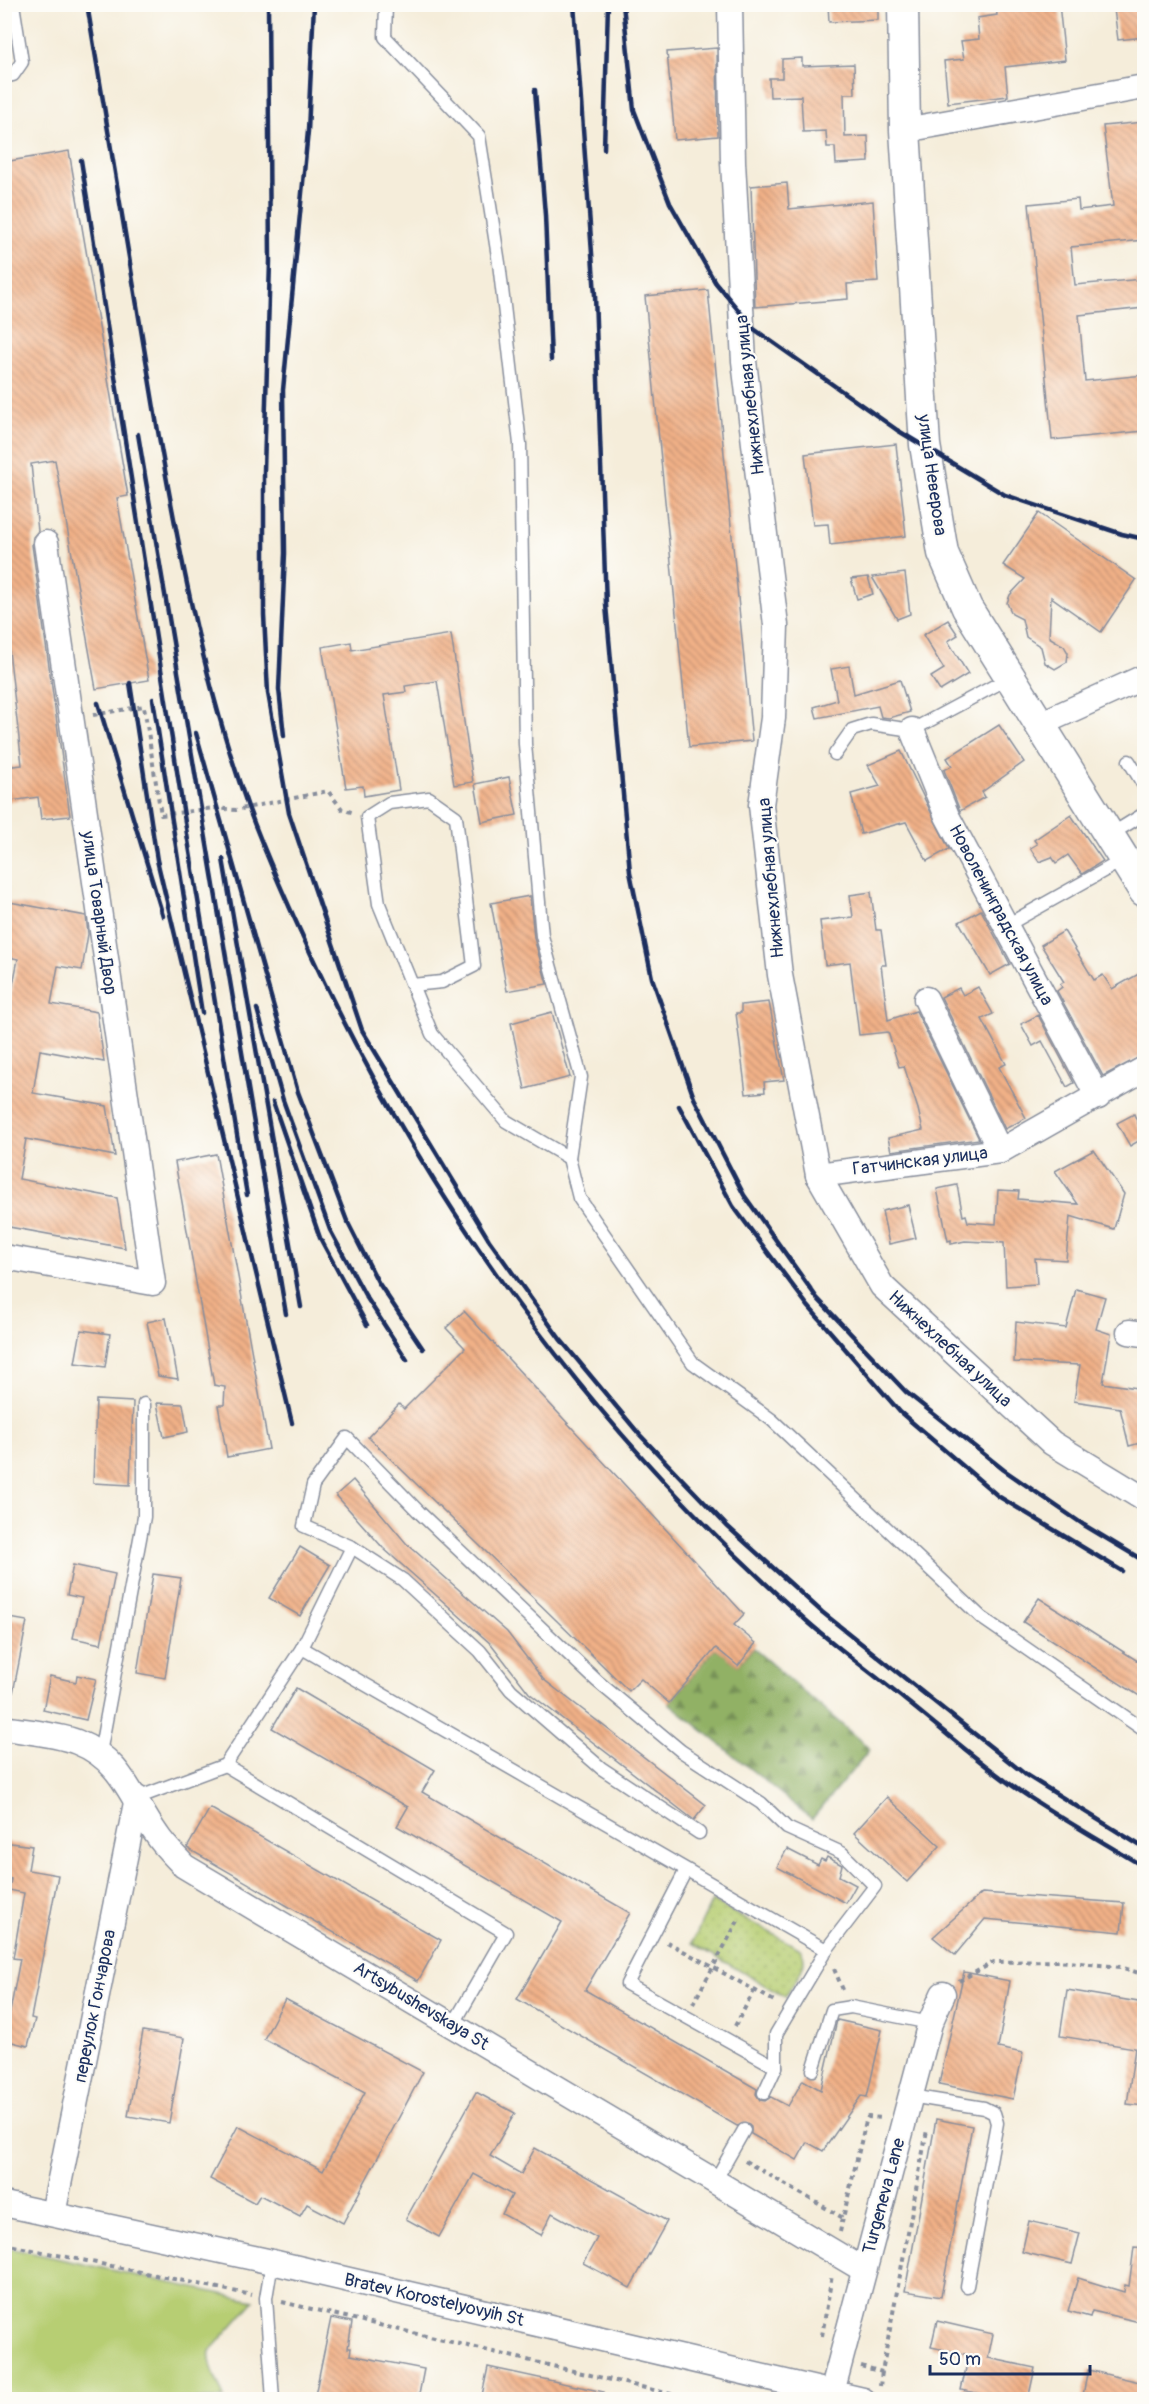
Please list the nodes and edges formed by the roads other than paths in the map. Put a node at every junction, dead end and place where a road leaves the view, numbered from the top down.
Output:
1 (13, 4) edge
2 (386, 4) edge
3 (730, 4) edge
4 (903, 4) edge
5 (4, 76) edge
6 (1144, 87) edge
7 (905, 130) junction
8 (46, 543) dead end
9 (1144, 677) edge
10 (1009, 678) junction
11 (1040, 724) junction
12 (912, 730) junction
13 (835, 754) dead end
14 (1129, 761) dead end
15 (1144, 786) edge
16 (1144, 814) edge
17 (1117, 847) junction
18 (1144, 891) edge
19 (1006, 926) junction
20 (412, 985) junction
21 (926, 999) dead end
22 (1142, 1077) edge
23 (1098, 1097) junction
24 (1000, 1151) junction
25 (569, 1158) junction
26 (818, 1174) junction
27 (4, 1257) edge
28 (144, 1404) dead end
29 (1144, 1499) edge
30 (352, 1548) junction
31 (302, 1648) junction
32 (4, 1728) edge
33 (1144, 1730) edge
34 (100, 1753) junction
35 (225, 1765) junction
36 (137, 1798) junction
37 (699, 1833) dead end
38 (687, 1870) junction
39 (826, 1950) junction
40 (943, 1994) road end
41 (930, 2023) junction
42 (453, 2025) junction
43 (776, 2067) junction
44 (813, 2070) dead end
45 (764, 2093) dead end
46 (910, 2096) junction
47 (744, 2130) dead end
48 (715, 2181) junction
49 (4, 2204) edge
50 (53, 2214) junction
51 (272, 2262) junction
52 (864, 2270) junction
53 (967, 2286) dead end
54 (831, 2396) edge
55 (273, 2400) edge
56 (863, 2400) edge

1 - 5 lane
2 - 25 lane
3 - 26 street, Нижнехлебная улица
4 - 7 street, улица Неверова
6 - 7 street
7 - 10 street, улица Неверова
8 - 27 street, улица Товарный Двор
9 - 11 street
10 - 11 street, улица Неверова
10 - 12 lane
11 - 17 street, улица Неверова
12 - 13 lane
12 - 19 street, Новоленинградская улица
14 - 15 lane
16 - 17 lane
17 - 18 street, улица Неверова
17 - 19 lane
19 - 23 street, Новоленинградская улица
20 - 20 lane
20 - 25 lane
21 - 24 street
22 - 23 street, Гатчинская улица
23 - 24 street, Гатчинская улица
24 - 26 street, Гатчинская улица
25 - 33 lane
26 - 29 street, Нижнехлебная улица
28 - 34 lane
30 - 31 lane
30 - 37 lane
30 - 39 lane
31 - 35 lane
31 - 38 lane
32 - 34 street, Artsybushevskaya St
34 - 36 street, Artsybushevskaya St
35 - 36 lane
35 - 42 lane
36 - 42 street, Artsybushevskaya St
36 - 50 street, переулок Гончарова
38 - 39 lane
38 - 43 lane
39 - 43 lane
40 - 41 street, Turgeneva Lane
41 - 44 lane
41 - 46 street, Turgeneva Lane
42 - 48 street, Artsybushevskaya St
43 - 45 lane
46 - 52 street, Turgeneva Lane
46 - 53 lane
47 - 48 lane
48 - 52 street, Artsybushevskaya St
49 - 50 street, Bratev Korostelyovyih St
50 - 51 street, Bratev Korostelyovyih St
51 - 54 street, Bratev Korostelyovyih St
51 - 55 lane
52 - 54 street, Turgeneva Lane
54 - 56 street, Bratev Korostelyovyih St

